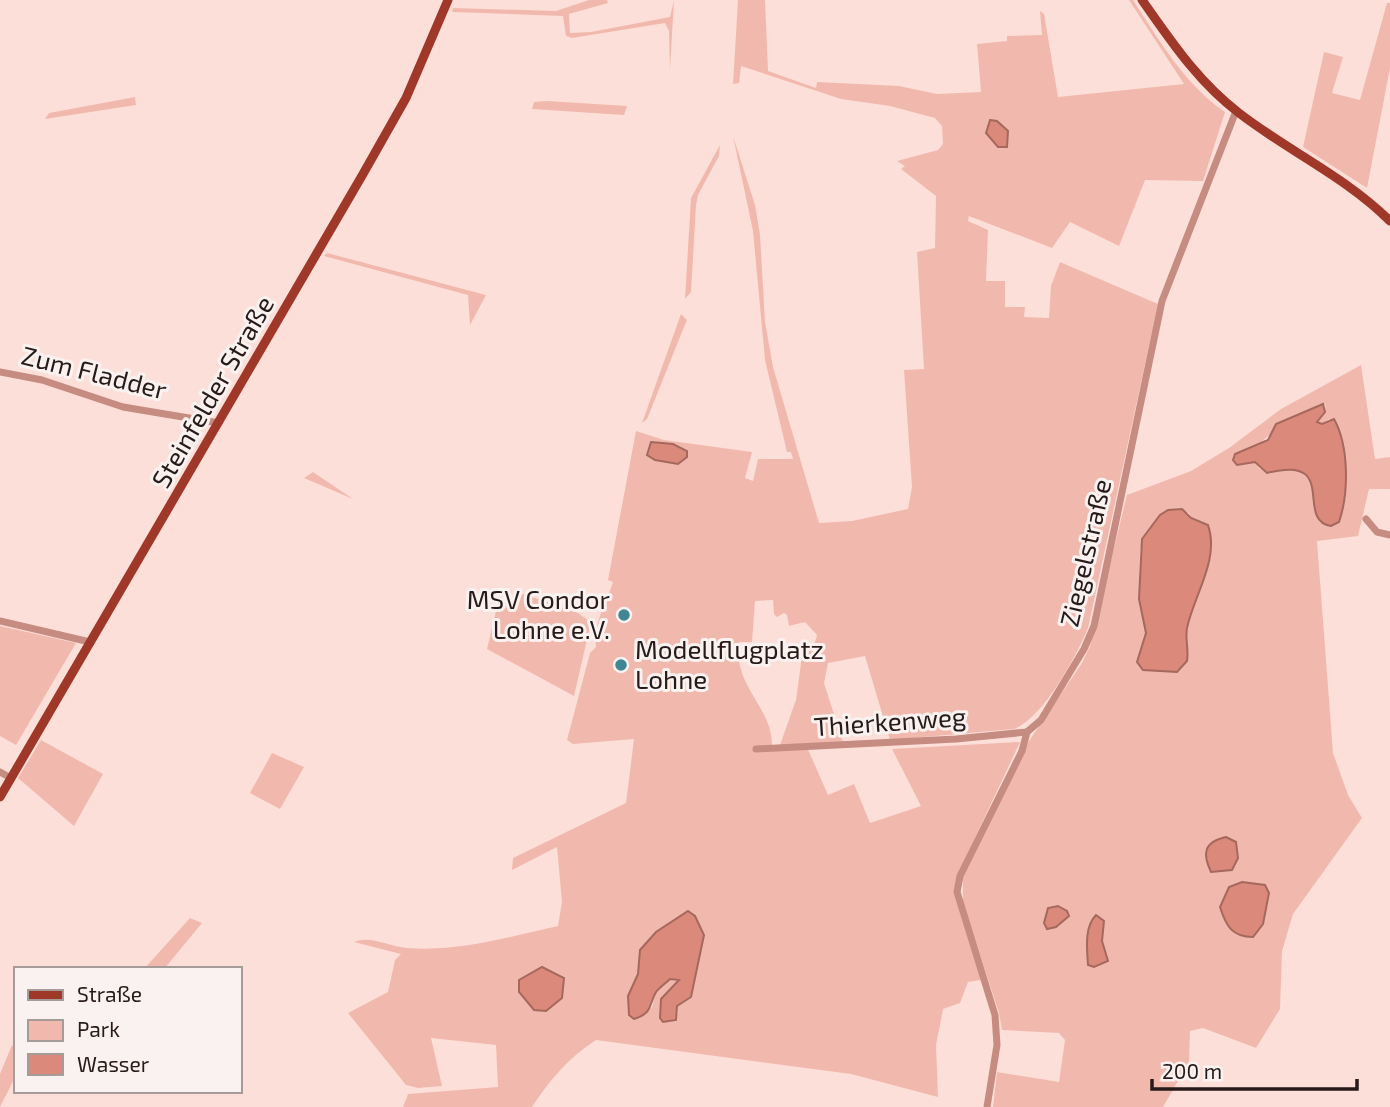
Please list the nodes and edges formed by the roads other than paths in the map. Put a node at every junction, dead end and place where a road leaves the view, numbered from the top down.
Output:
1 (448, 0) edge
2 (1142, 0) edge
3 (1236, 111) junction
4 (1390, 221) edge
5 (0, 372) edge
6 (219, 424) junction
7 (1366, 519) dead end
8 (1390, 535) edge
9 (0, 621) edge
10 (90, 642) junction
11 (1027, 732) junction
12 (756, 749) dead end
13 (0, 772) edge
14 (11, 778) junction
15 (0, 797) edge
16 (988, 1107) edge

1 - 6 main road, Steinfelder Straße
2 - 3 main road
3 - 4 main road
3 - 11 street, Ziegelstraße
5 - 6 street, Zum Fladder
6 - 10 main road, Steinfelder Straße
7 - 8 street
9 - 10 street
10 - 14 main road, Steinfelder Straße
11 - 12 street, Thierkenweg
11 - 16 street, Ziegelstraße
13 - 14 street
14 - 15 main road, Steinfelder Straße

